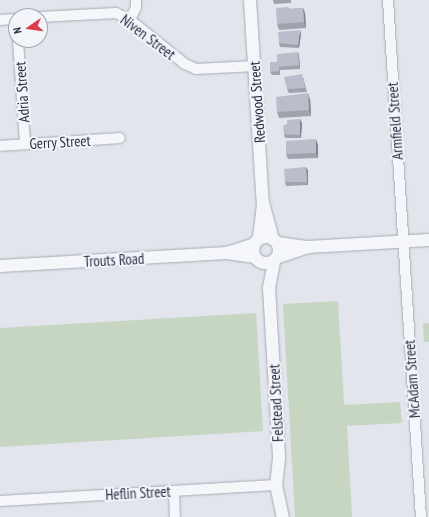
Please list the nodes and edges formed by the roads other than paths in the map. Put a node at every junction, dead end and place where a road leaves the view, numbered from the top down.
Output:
1 (136, 0) edge
2 (250, 0) edge
3 (388, 0) edge
4 (48, 17) edge
5 (130, 20) junction
6 (19, 48) edge
7 (254, 66) junction
8 (120, 138) dead end
9 (25, 144) junction
10 (0, 146) edge
11 (263, 205) junction
12 (429, 240) edge
13 (257, 241) junction
14 (275, 241) junction
15 (403, 241) junction
16 (308, 247) junction
17 (227, 253) junction
18 (276, 259) junction
19 (257, 260) junction
20 (0, 266) edge
21 (269, 288) junction
22 (276, 485) junction
23 (174, 491) junction
24 (0, 501) edge
25 (175, 517) edge
26 (283, 517) edge
27 (421, 517) edge

1 - 5 street
2 - 7 street, Redwood Street
3 - 15 street, Armfield Street
4 - 5 street, Niven Street
5 - 7 street, Niven Street
6 - 9 street, Adria Street
7 - 11 street, Redwood Street
8 - 9 street, Gerry Street
9 - 10 street, Gerry Street
11 - 13 street, Redwood Street
11 - 14 street, Redwood Street
12 - 15 street
13 - 14 street, Trouts Road
13 - 17 street, Trouts Road
13 - 19 street, Redwood Street
14 - 16 street
14 - 18 street, Redwood Street
15 - 16 street
15 - 27 street, McAdam Street
16 - 18 street
17 - 19 street, Trouts Road
17 - 20 street, Trouts Road
18 - 19 street, Trouts Road
18 - 21 street, Felstead Street
19 - 21 street, Felstead Street
21 - 22 street, Felstead Street
22 - 23 street, Heflin Street
22 - 26 street, Felstead Street
23 - 24 street, Heflin Street
23 - 25 street

